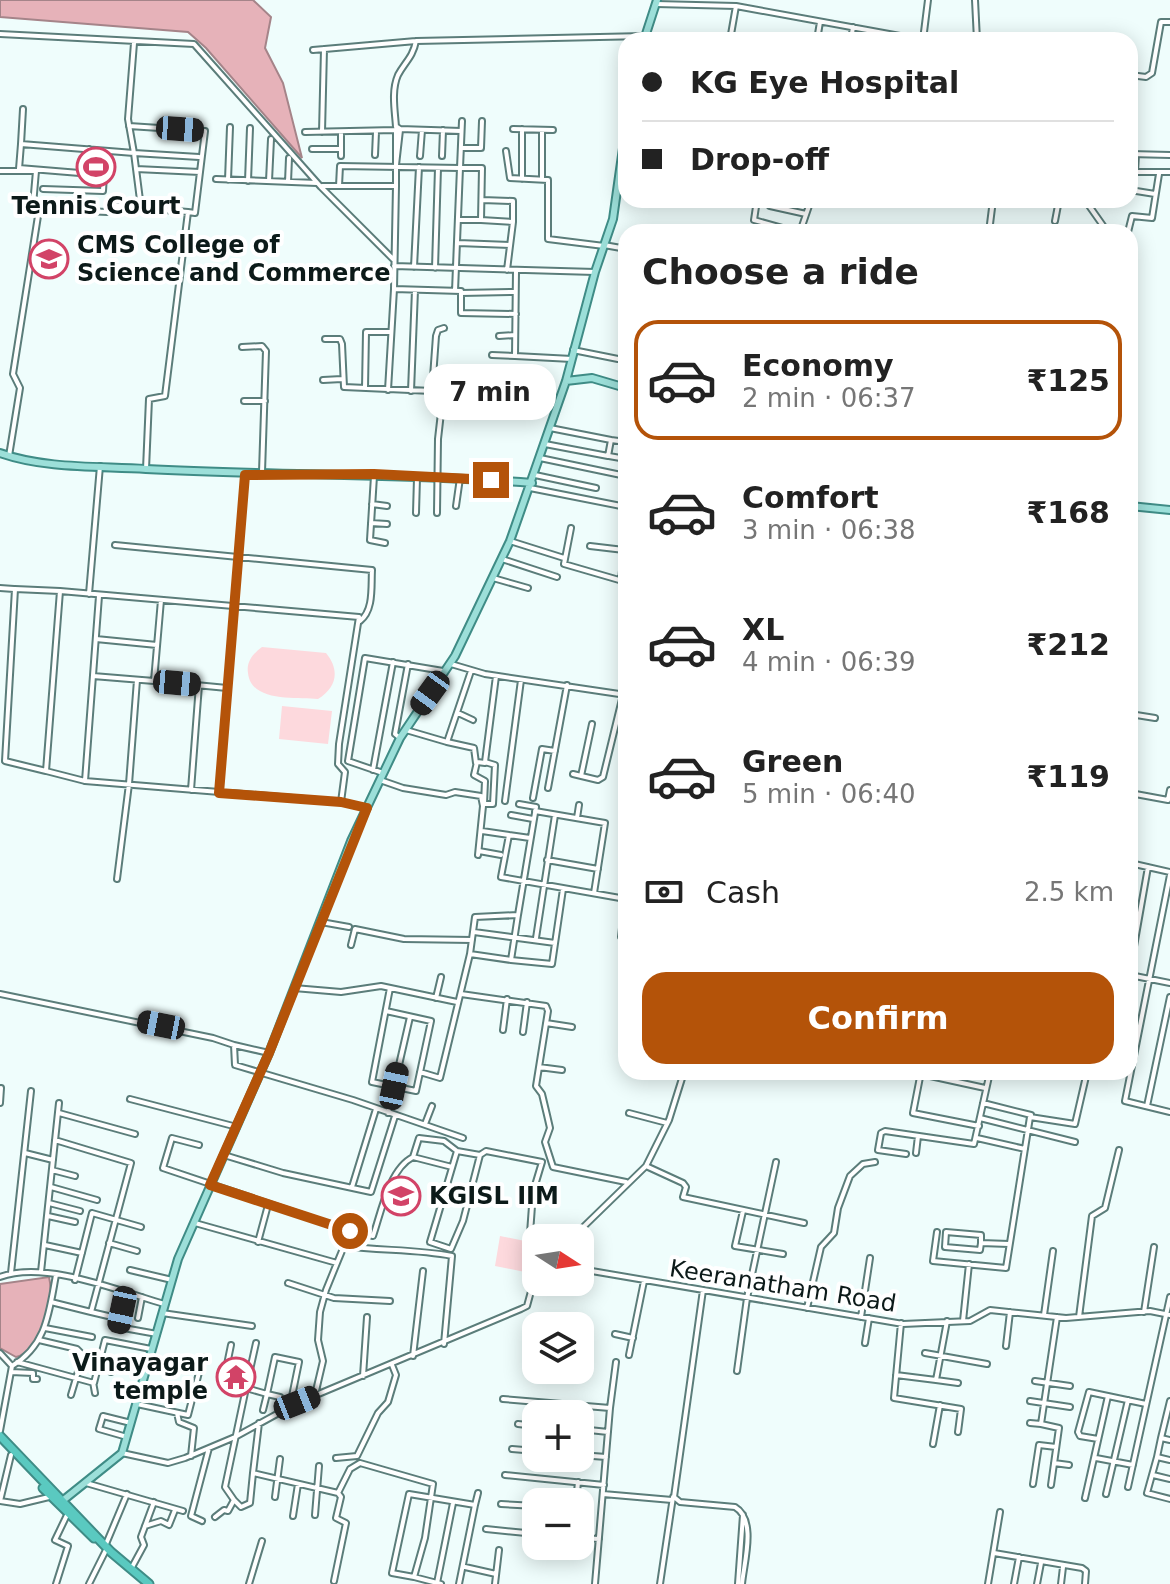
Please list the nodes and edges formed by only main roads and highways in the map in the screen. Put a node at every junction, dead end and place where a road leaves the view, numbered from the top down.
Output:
1 (657, 2) edge
2 (647, 32) edge
3 (618, 184) edge
4 (566, 381) junction
5 (618, 386) edge
6 (0, 453) edge
7 (531, 486) junction
8 (1138, 507) edge
9 (1170, 510) edge
10 (0, 1433) edge
11 (0, 1443) edge
12 (60, 1503) junction
13 (108, 1548) junction
14 (149, 1584) edge

1 - 2 main road
3 - 4 main road
4 - 5 main road
4 - 7 main road
6 - 7 main road
7 - 12 main road
8 - 9 main road
10 - 12 highway
11 - 12 highway
12 - 13 highway
12 - 13 highway
13 - 14 highway

